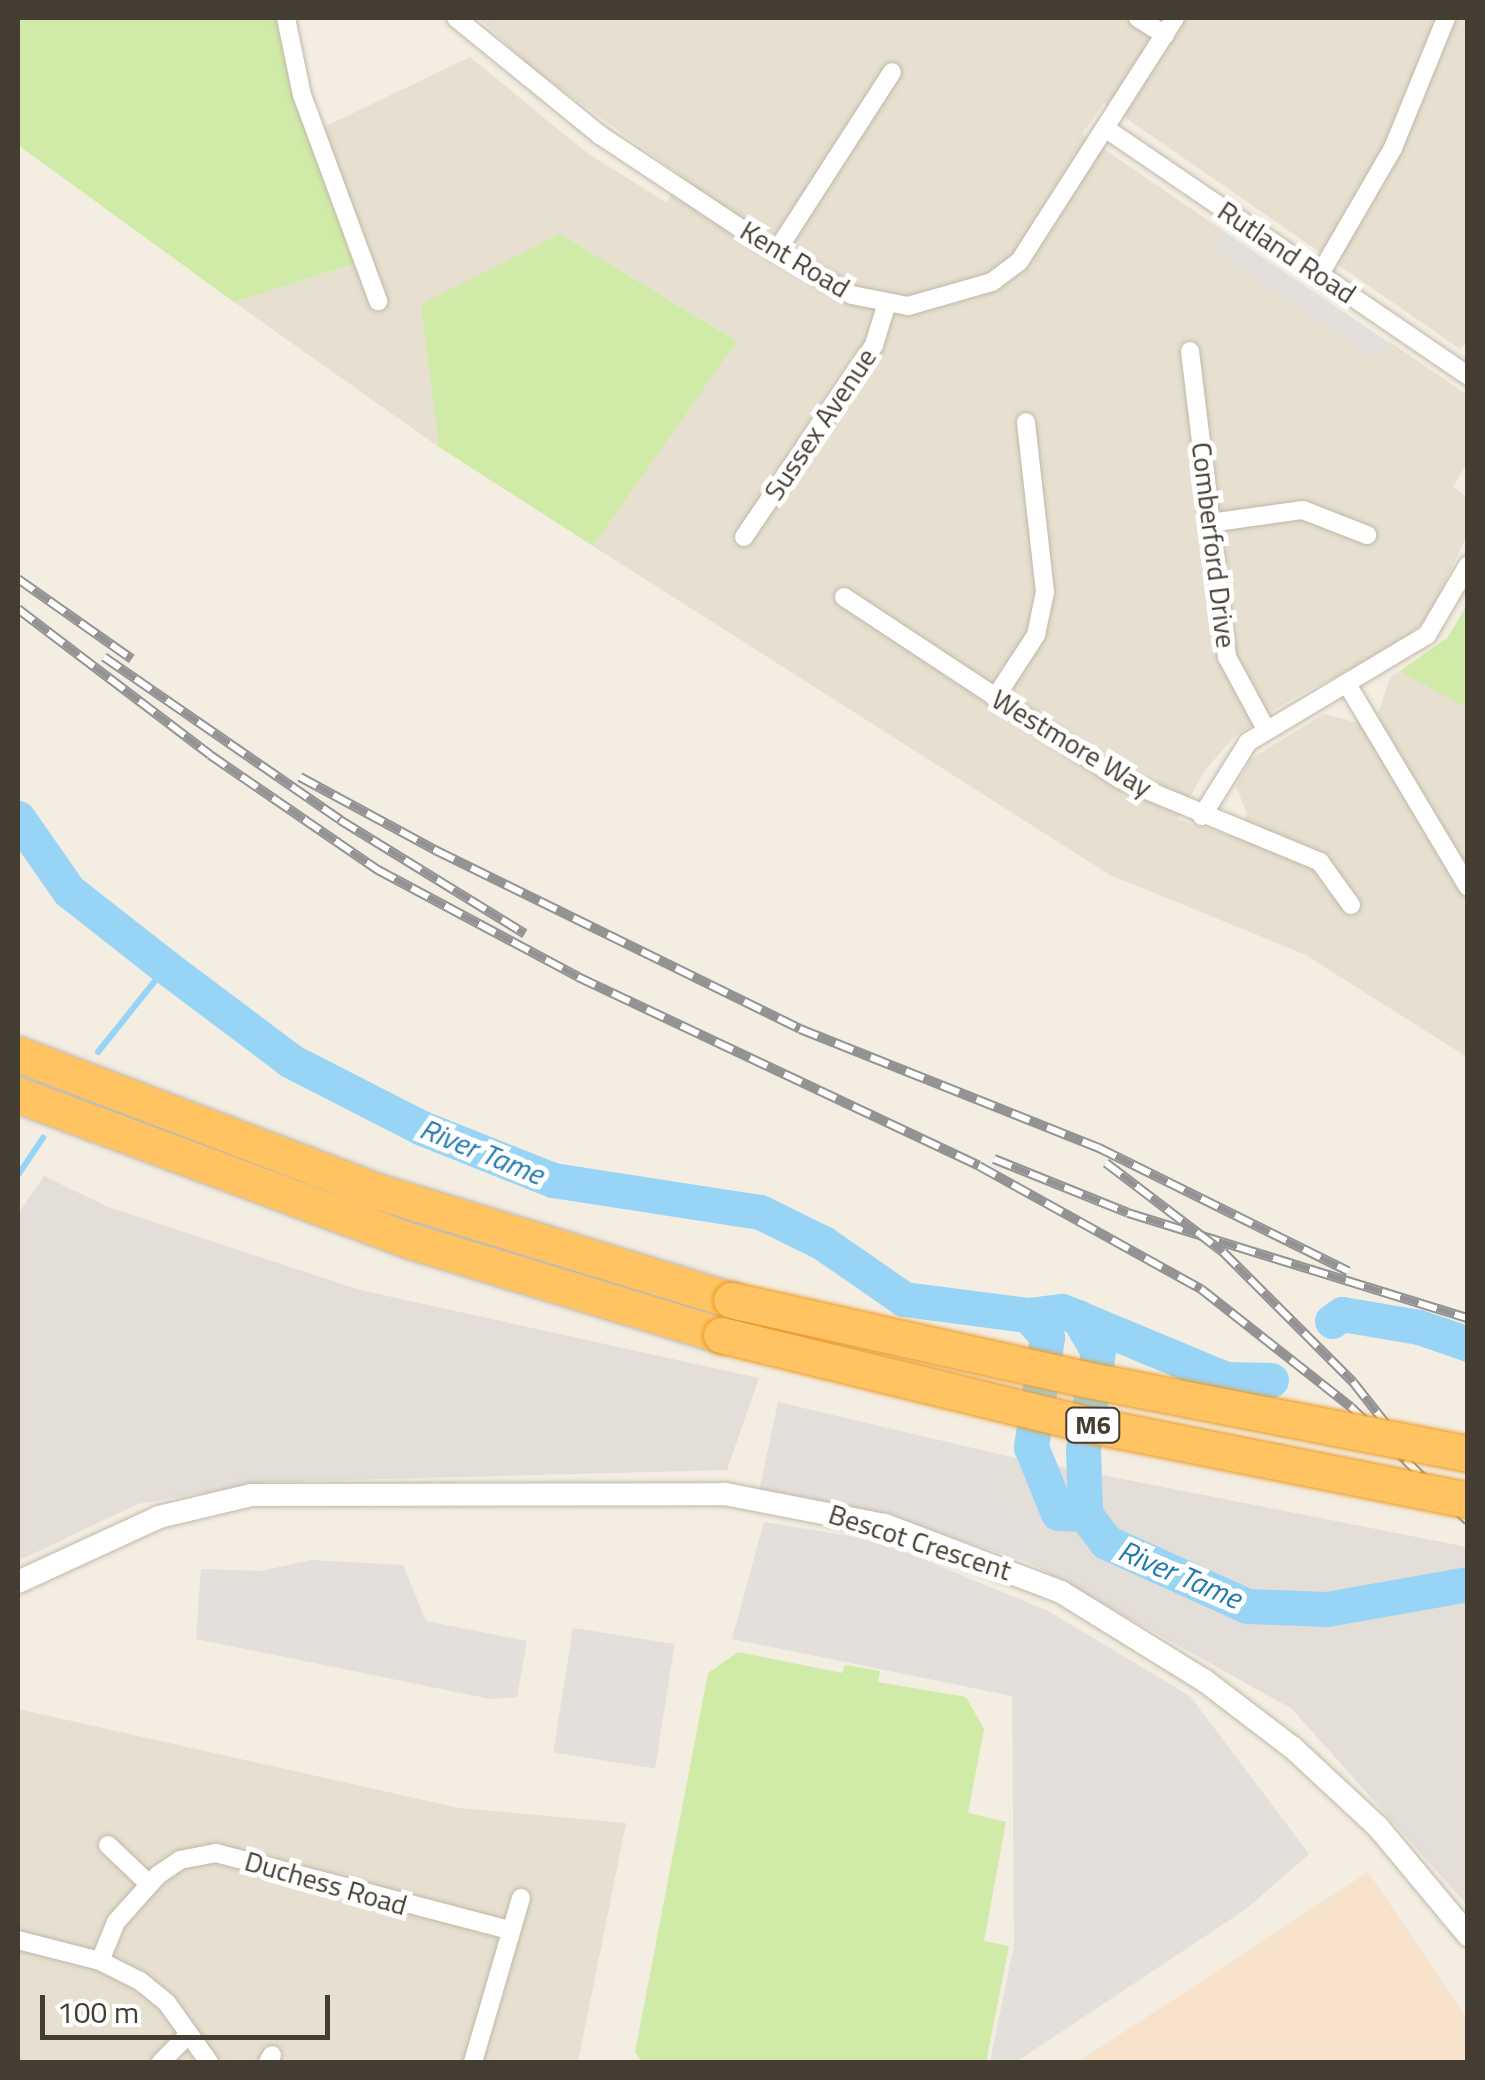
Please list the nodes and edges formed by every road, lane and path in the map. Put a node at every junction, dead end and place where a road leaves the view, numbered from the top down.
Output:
1 (286, 18) edge
2 (456, 18) edge
3 (1138, 18) edge
4 (1175, 18) edge
5 (1446, 18) edge
6 (1165, 35) junction
7 (892, 72) dead end
8 (1105, 128) junction
9 (776, 252) junction
10 (1320, 274) junction
11 (378, 301) dead end
12 (886, 306) junction
13 (1190, 351) dead end
14 (1468, 376) edge
15 (1026, 422) dead end
16 (1210, 523) junction
17 (1367, 536) dead end
18 (744, 537) dead end
19 (1468, 565) edge
20 (844, 597) dead end
21 (1347, 684) junction
22 (995, 698) junction
23 (1266, 729) junction
24 (1202, 816) junction
25 (1468, 887) edge
26 (1351, 905) dead end
27 (18, 1054) edge
28 (18, 1095) edge
29 (1468, 1454) edge
30 (1468, 1500) edge
31 (18, 1582) edge
32 (108, 1845) dead end
33 (149, 1884) junction
34 (520, 1898) dead end
35 (510, 1930) junction
36 (1468, 1935) edge
37 (18, 1940) edge
38 (100, 1962) junction
39 (188, 2035) junction
40 (161, 2062) edge
41 (209, 2062) edge
42 (473, 2062) edge

1 - 11 street
2 - 9 street, Kent Road
3 - 6 street
4 - 6 street
5 - 10 street
6 - 8 street
7 - 9 street
8 - 10 street, Rutland Road
8 - 12 street
9 - 12 street, Kent Road
10 - 14 street, Rutland Road
12 - 18 street, Sussex Avenue
13 - 16 street, Comberford Drive
15 - 22 street
16 - 17 street
16 - 23 street, Comberford Drive
19 - 21 street
20 - 22 street, Westmore Way
21 - 23 street
21 - 25 street
22 - 24 street, Westmore Way
23 - 24 street
24 - 26 street, Westmore Way
27 - 29 highway, M6, bridge
28 - 30 highway, M6, bridge
31 - 36 street, Bescot Crescent
32 - 33 street
33 - 35 street, Duchess Road
33 - 38 street, Duchess Road
34 - 35 street
35 - 42 street
37 - 38 street
38 - 39 street
39 - 40 street
39 - 41 street

